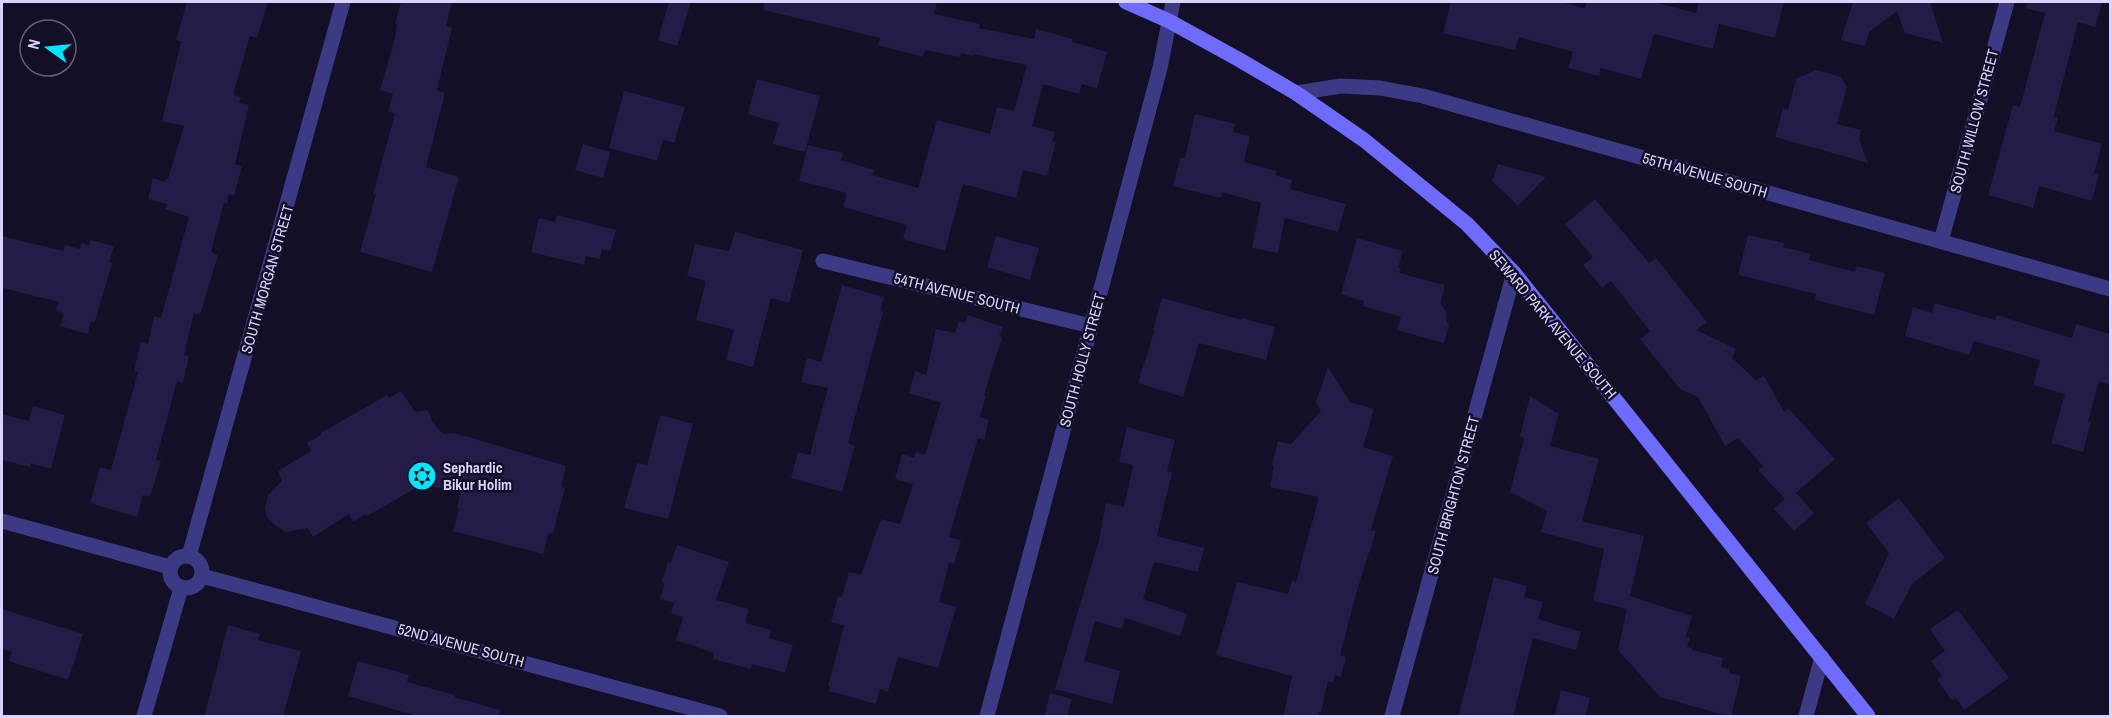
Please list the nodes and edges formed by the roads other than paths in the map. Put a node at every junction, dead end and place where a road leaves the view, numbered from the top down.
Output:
1 (343, 2) edge
2 (1126, 2) edge
3 (1173, 2) edge
4 (2007, 2) edge
5 (1169, 21) junction
6 (1296, 93) junction
7 (1941, 241) junction
8 (823, 261) dead end
9 (1514, 273) junction
10 (2110, 289) edge
11 (1092, 326) junction
12 (2, 521) edge
13 (189, 556) junction
14 (170, 567) junction
15 (202, 576) junction
16 (181, 588) junction
17 (1822, 657) junction
18 (144, 717) edge
19 (720, 717) edge
20 (987, 717) edge
21 (1392, 717) edge
22 (1806, 717) edge
23 (1868, 717) edge

1 - 13 street, SOUTH MORGAN STREET
2 - 5 main road, SEWARD PARK AVENUE SOUTH
3 - 5 street, SOUTH HOLLY STREET
4 - 7 street, SOUTH WILLOW STREET
5 - 6 main road, SEWARD PARK AVENUE SOUTH
5 - 11 street, SOUTH HOLLY STREET
6 - 7 street, 55TH AVENUE SOUTH
6 - 9 main road, SEWARD PARK AVENUE SOUTH
7 - 10 street, 55TH AVENUE SOUTH
8 - 11 street, 54TH AVENUE SOUTH
9 - 17 main road, SEWARD PARK AVENUE SOUTH
9 - 21 street, SOUTH BRIGHTON STREET
11 - 20 street, SOUTH HOLLY STREET
12 - 14 street
13 - 14 street
13 - 15 street
14 - 16 street
15 - 16 street
15 - 19 street, 52ND AVENUE SOUTH
16 - 18 street
17 - 22 street
17 - 23 main road, SEWARD PARK AVENUE SOUTH

